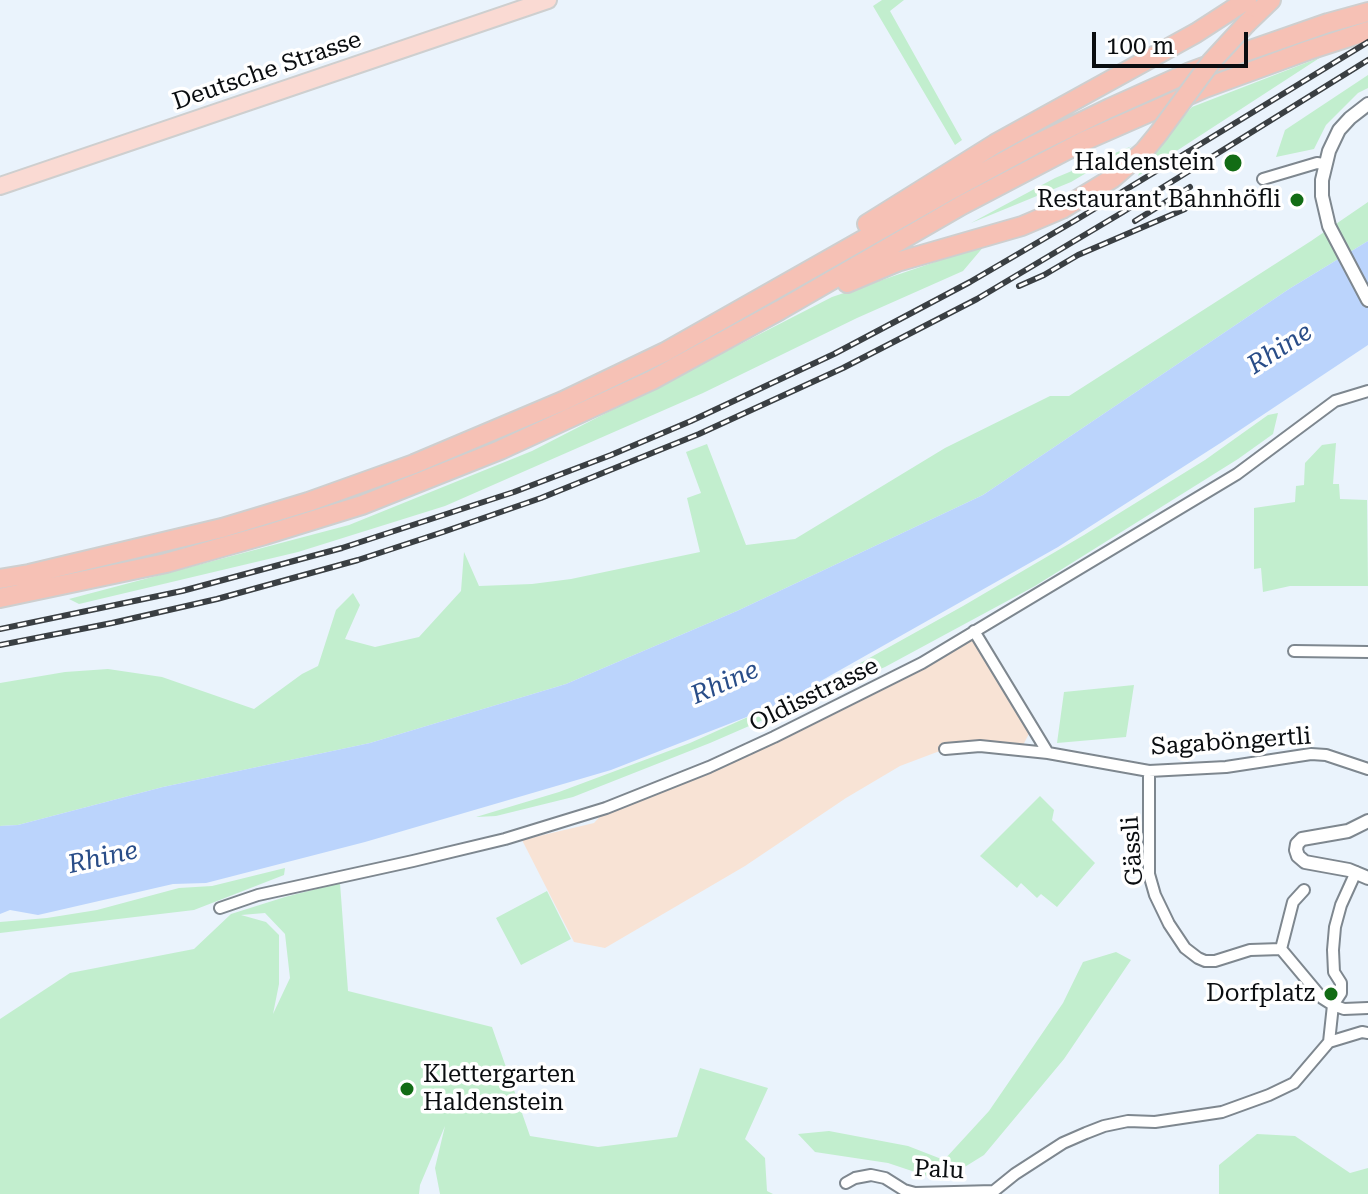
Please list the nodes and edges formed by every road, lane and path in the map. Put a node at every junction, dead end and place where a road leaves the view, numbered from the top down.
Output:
1 (548, 0) edge
2 (1247, 0) edge
3 (1271, 0) edge
4 (1368, 12) edge
5 (1368, 31) edge
6 (1368, 104) edge
7 (1324, 164) junction
8 (1263, 179) dead end
9 (0, 186) edge
10 (1368, 300) edge
11 (702, 332) junction
12 (739, 333) junction
13 (1368, 391) edge
14 (0, 579) edge
15 (0, 598) edge
16 (974, 631) junction
17 (1294, 651) dead end
18 (1368, 652) edge
19 (945, 749) dead end
20 (1048, 753) junction
21 (1368, 769) edge
22 (1149, 771) junction
23 (1368, 821) edge
24 (1362, 875) edge
25 (1304, 890) dead end
26 (220, 908) dead end
27 (1281, 949) junction
28 (1333, 1005) junction
29 (1368, 1008) edge
30 (1368, 1033) edge
31 (1329, 1042) junction
32 (846, 1183) dead end

1 - 9 main road, Deutsche Strasse
2 - 11 highway
3 - 12 highway, bridge
4 - 11 highway
5 - 12 highway
6 - 7 street
7 - 8 street
7 - 10 street
11 - 14 highway
12 - 15 highway
13 - 16 street, Oldisstrasse
16 - 20 street
16 - 26 street, Oldisstrasse
17 - 18 street
19 - 20 street, Sagaböngertli
20 - 22 street, Sagaböngertli
21 - 22 street, Sagaböngertli
22 - 27 street, Gässli
23 - 24 street
24 - 28 street
25 - 27 street
27 - 28 street
28 - 29 street
28 - 31 street
30 - 31 street
31 - 32 street, Palu

